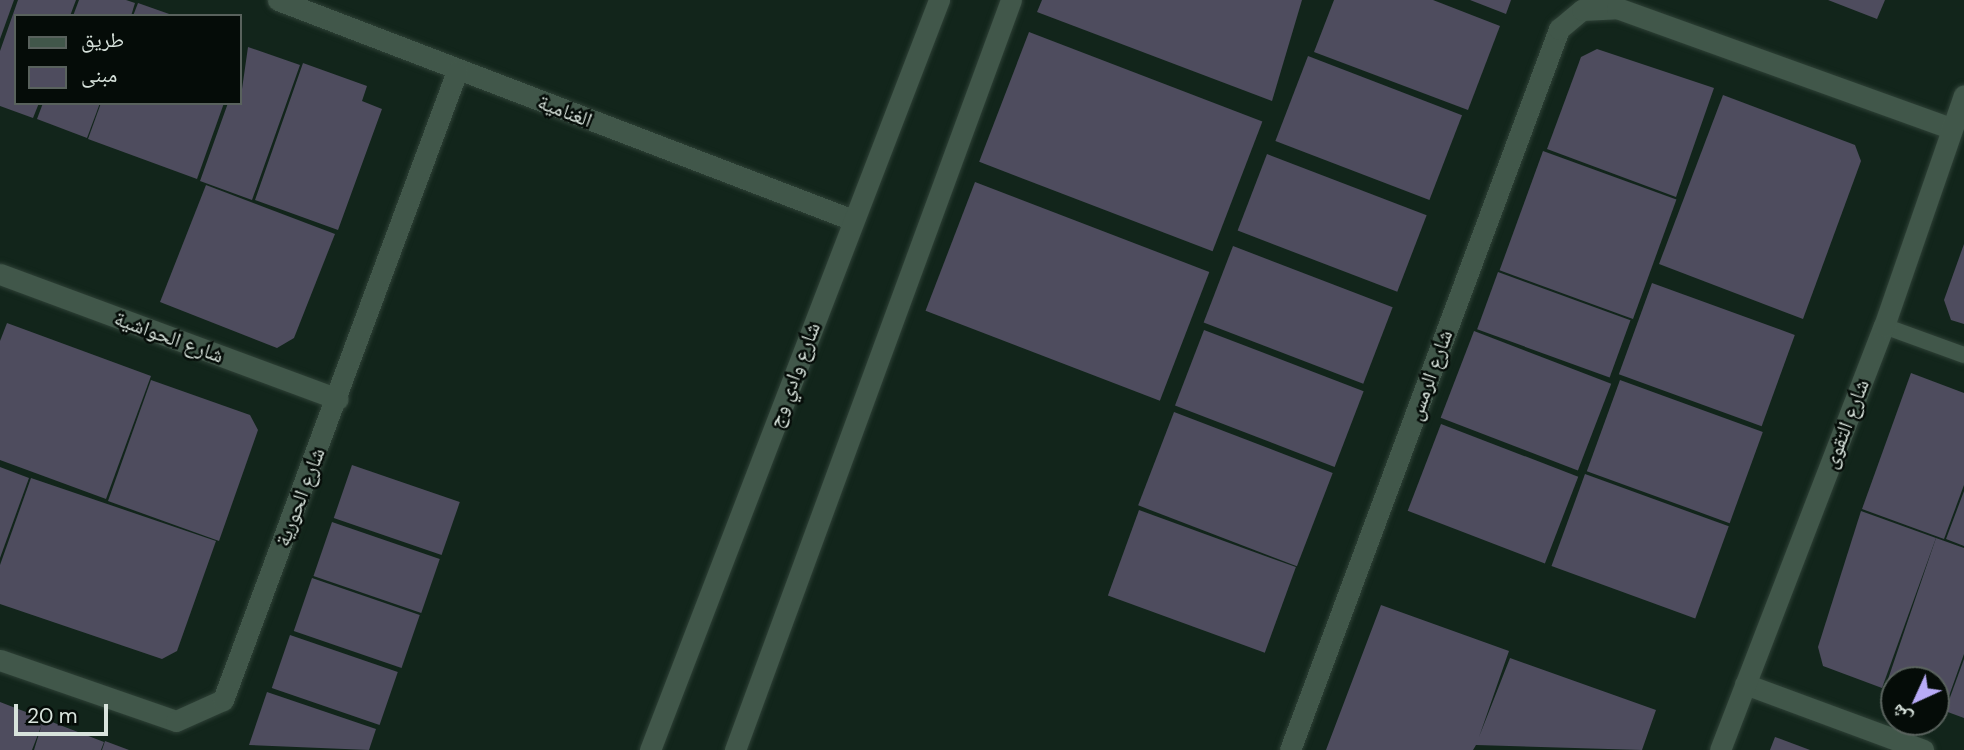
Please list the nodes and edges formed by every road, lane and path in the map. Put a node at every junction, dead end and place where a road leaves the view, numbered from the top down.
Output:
1 (278, 0) edge
2 (939, 0) edge
3 (1011, 0) edge
4 (457, 71) junction
5 (1964, 95) edge
6 (1951, 128) junction
7 (853, 219) junction
8 (0, 274) edge
9 (1884, 326) junction
10 (1964, 355) edge
11 (338, 399) junction
12 (0, 660) edge
13 (1745, 684) junction
14 (650, 750) edge
15 (736, 750) edge
16 (1290, 750) edge
17 (1720, 750) edge
18 (1923, 750) edge

1 - 4 street, الغنامية
2 - 7 street, شارع وادي وج
3 - 15 street
4 - 7 street, الغنامية
4 - 11 street, شارع الحورية
5 - 6 street, شارع التقوى
6 - 9 street, شارع التقوى
6 - 16 street, شارع الرمس
7 - 14 street, شارع وادي وج
8 - 11 street, شارع الحواشية
9 - 10 lane
9 - 13 street, شارع التقوى
11 - 12 street, شارع الحورية
13 - 17 street, شارع التقوى
13 - 18 street

